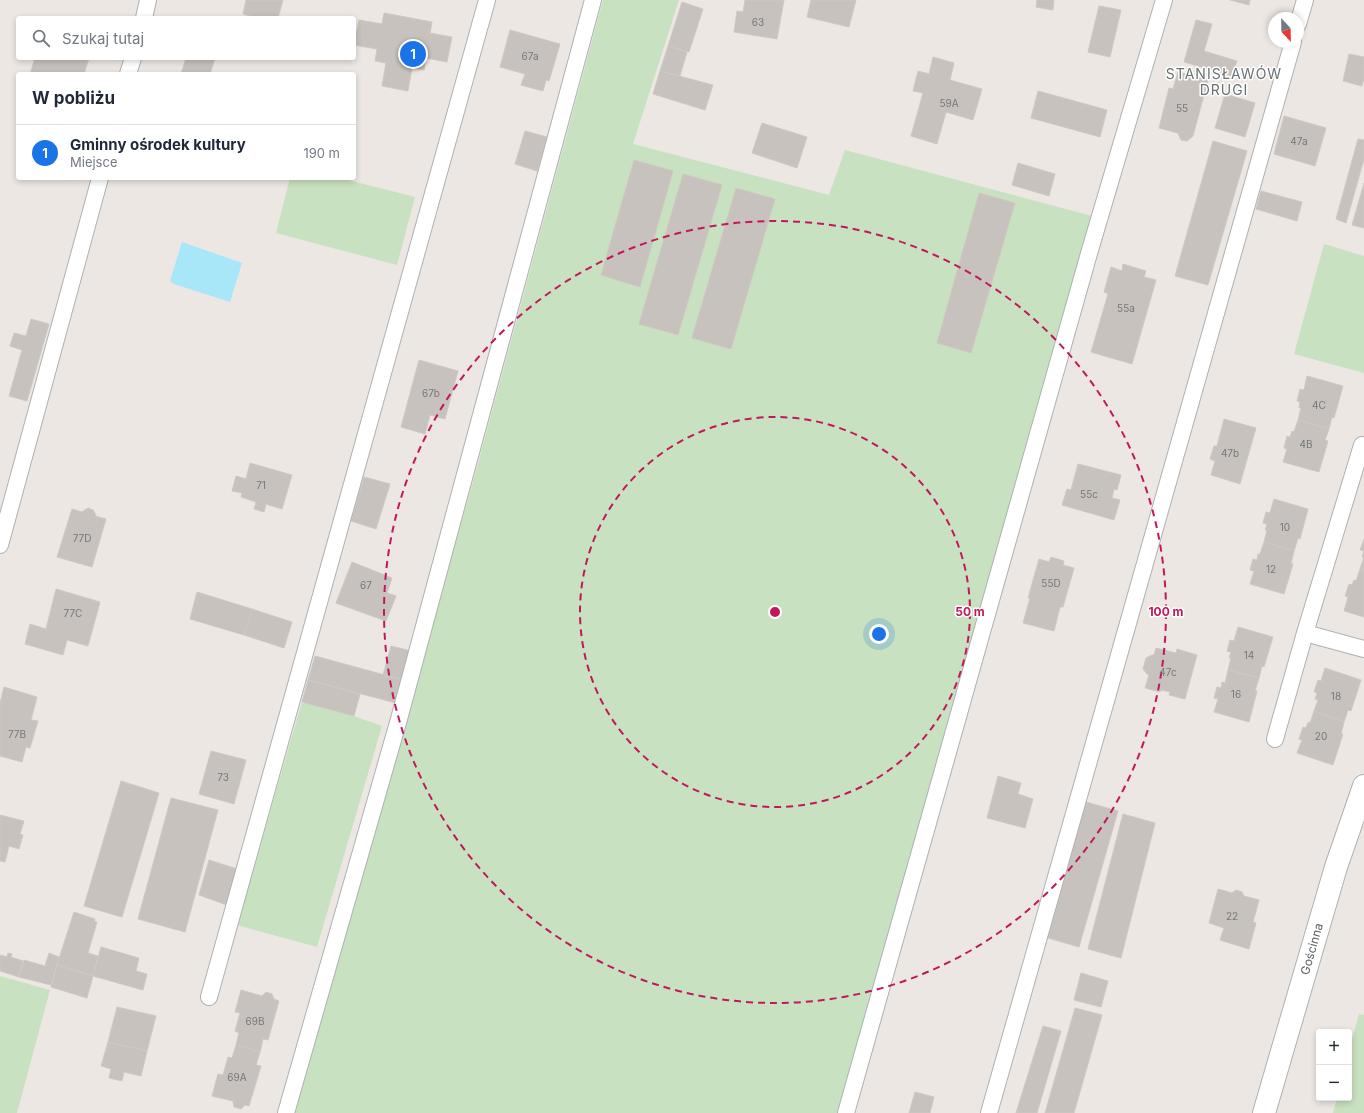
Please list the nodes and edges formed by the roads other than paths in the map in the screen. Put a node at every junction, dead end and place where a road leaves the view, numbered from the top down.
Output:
1 (148, 0) edge
2 (486, 0) edge
3 (593, 0) edge
4 (1164, 0) edge
5 (1305, 0) edge
6 (1302, 12) edge
7 (144, 16) edge
8 (1291, 48) edge
9 (132, 60) edge
10 (129, 72) edge
11 (99, 180) edge
12 (1362, 445) dead end
13 (0, 545) edge
14 (1305, 632) junction
15 (1364, 649) edge
16 (1275, 738) dead end
17 (1364, 786) edge
18 (209, 997) dead end
19 (286, 1113) edge
20 (846, 1113) edge
21 (989, 1113) edge
22 (1264, 1113) edge

1 - 7 lane
2 - 18 lane
3 - 19 lane
4 - 20 lane
5 - 6 lane
8 - 21 lane
9 - 10 lane
11 - 13 lane
12 - 14 lane
14 - 15 lane
14 - 16 lane
17 - 22 street, Gościnna

